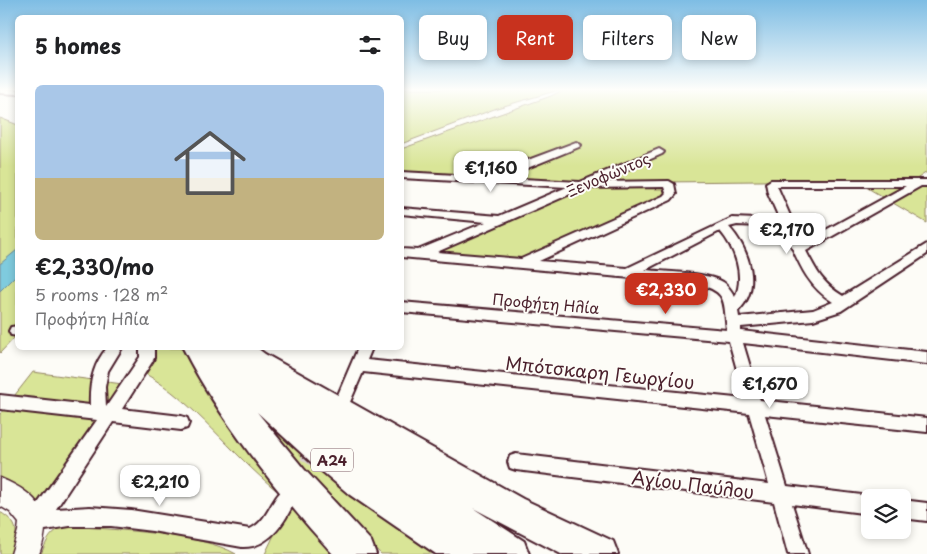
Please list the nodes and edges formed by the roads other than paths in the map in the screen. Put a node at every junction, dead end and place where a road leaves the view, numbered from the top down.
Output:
1 (576, 144) dead end
2 (659, 152) dead end
3 (404, 175) edge
4 (497, 181) junction
5 (925, 181) edge
6 (582, 185) junction
7 (404, 211) edge
8 (500, 219) junction
9 (789, 224) junction
10 (722, 226) junction
11 (800, 249) junction
12 (926, 250) edge
13 (404, 253) edge
14 (419, 255) junction
15 (524, 263) junction
16 (628, 273) junction
17 (844, 303) junction
18 (404, 307) edge
19 (733, 323) junction
20 (113, 350) edge
21 (197, 350) edge
22 (214, 350) edge
23 (364, 350) edge
24 (147, 353) edge
25 (245, 354) edge
26 (927, 358) edge
27 (359, 365) junction
28 (0, 402) edge
29 (342, 404) dead end
30 (754, 407) junction
31 (104, 415) junction
32 (180, 423) dead end
33 (927, 425) edge
34 (516, 462) dead end
35 (0, 491) edge
36 (780, 494) junction
37 (288, 496) tunnel mouth
38 (861, 504) edge
39 (911, 510) edge
40 (927, 512) edge
41 (33, 523) junction
42 (25, 554) edge
43 (358, 554) edge
44 (467, 554) edge
45 (511, 554) edge
46 (600, 554) edge
47 (798, 554) edge

1 - 4 street
2 - 6 street, Ξενοφώντος
3 - 4 street
4 - 6 street
5 - 9 street
5 - 11 street
6 - 8 street, Ξενοφώντος
6 - 15 street
7 - 8 street
8 - 14 street, Ξενοφώντος
9 - 10 street
9 - 11 street
10 - 16 street
10 - 19 street
11 - 17 street
12 - 17 street
13 - 14 street
14 - 15 street
15 - 16 street
16 - 19 street
17 - 19 street
18 - 19 street, Προφήτη Ηλία
19 - 26 street, Προφήτη Ηλία
19 - 30 street
20 - 31 street
21 - 43 highway
22 - 44 highway, Α24
23 - 27 street
24 - 31 street
25 - 45 highway, Α24
25 - 46 highway
27 - 29 street
27 - 30 street, Μπότσκαρη Γεωργίου
28 - 31 street
30 - 33 street, Μπότσκαρη Γεωργίου
30 - 36 street
31 - 32 street
31 - 41 street
34 - 36 street, Αγίου Παύλου
35 - 41 street
36 - 38 street, Αγίου Παύλου
36 - 47 street
37 - 41 street
39 - 40 street
41 - 42 street

